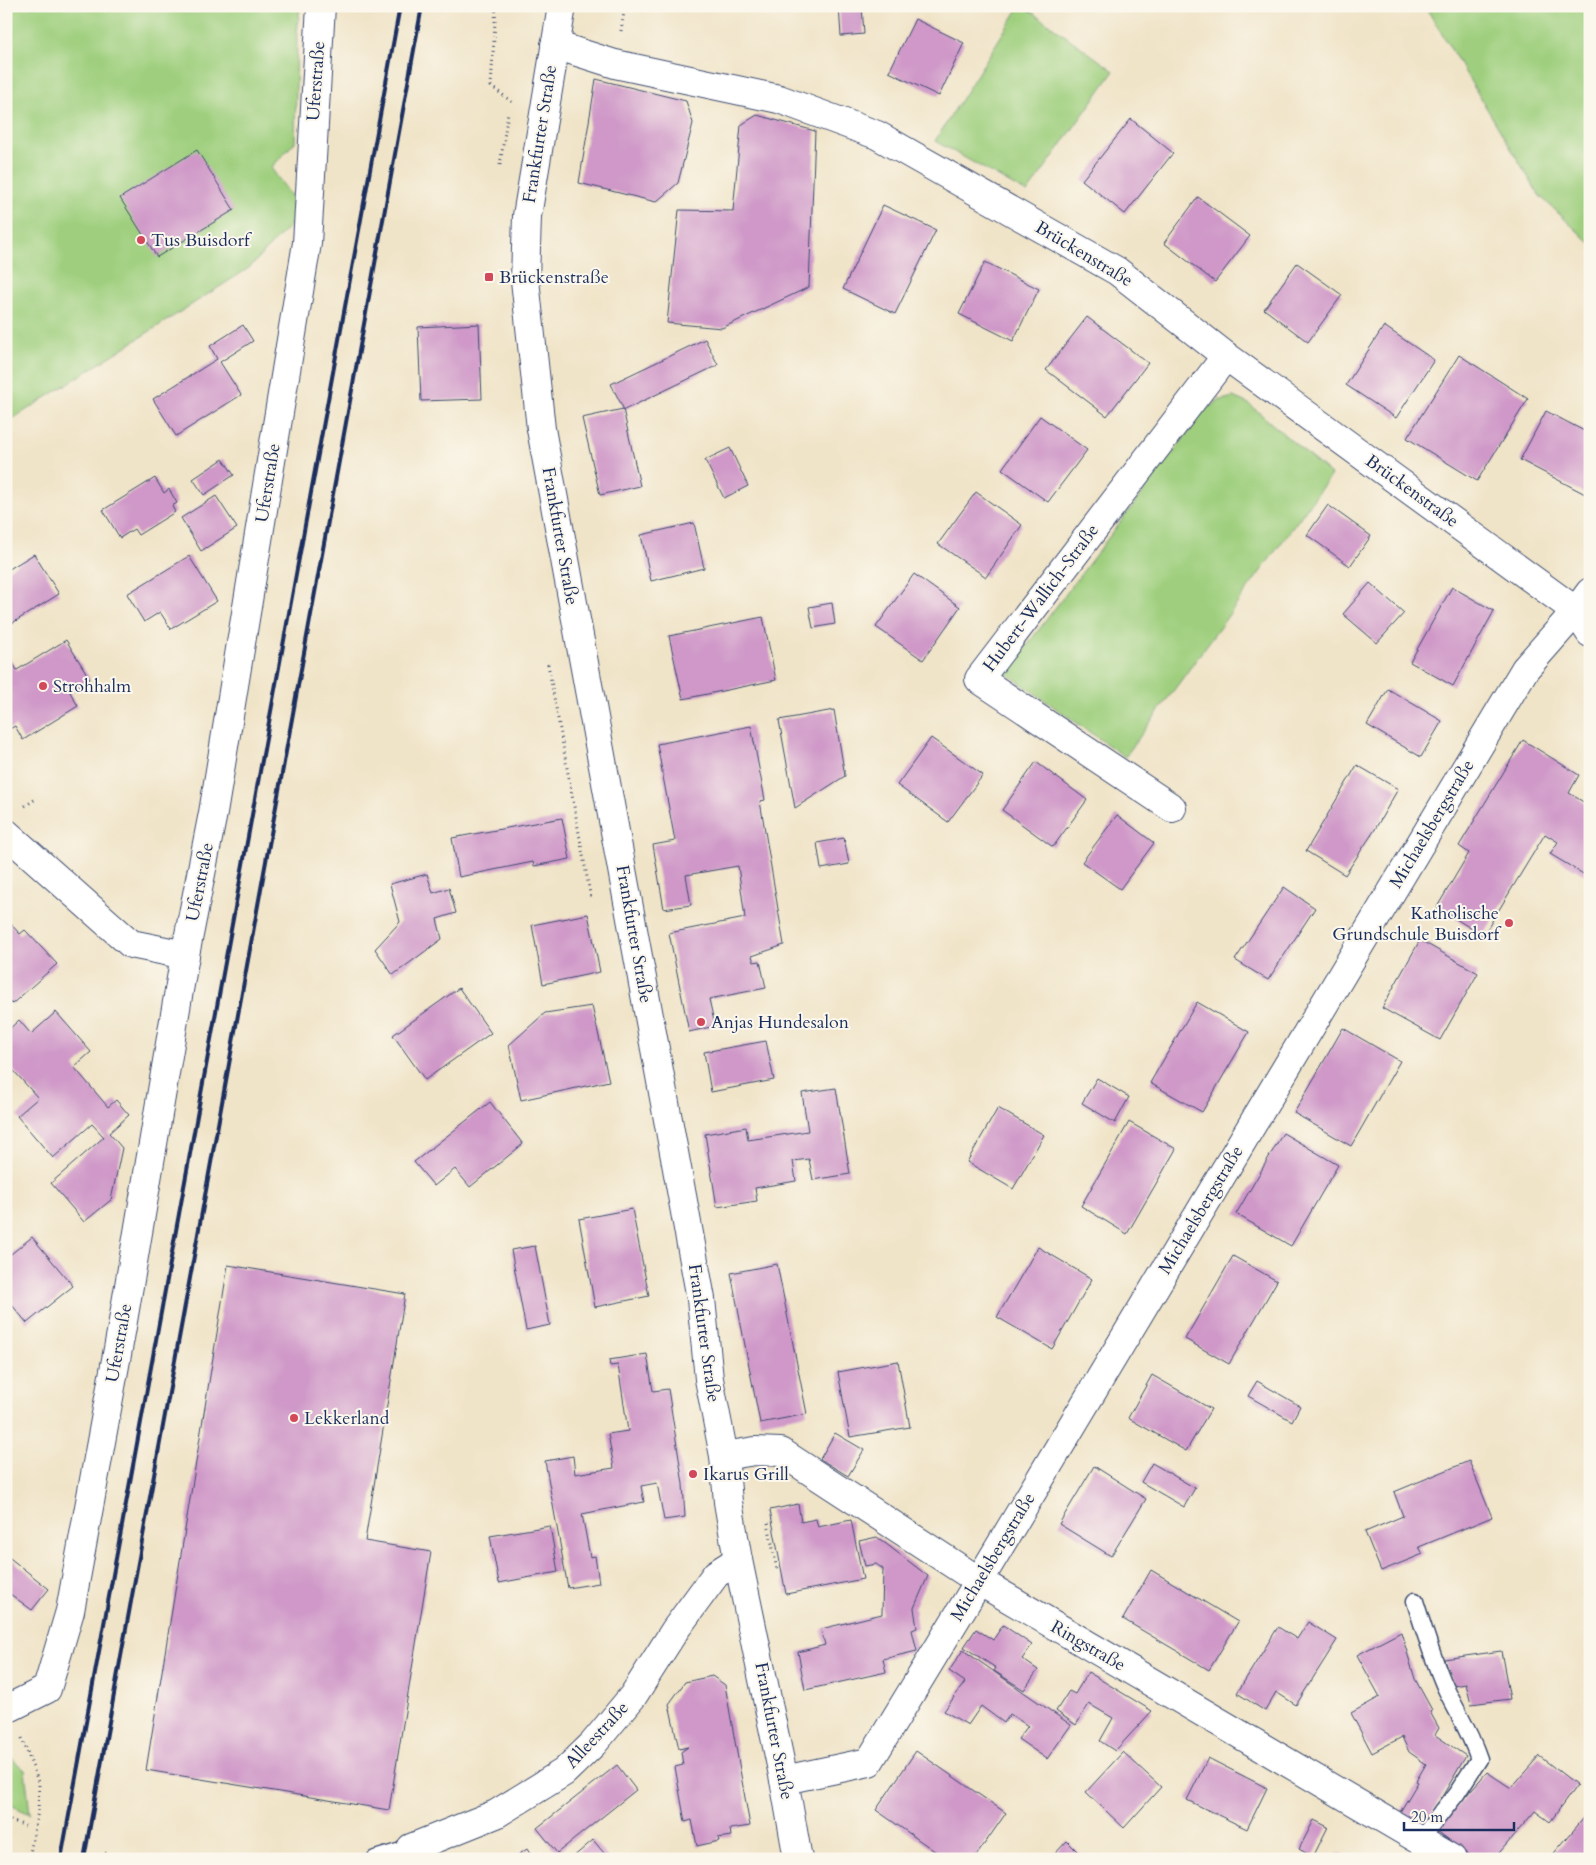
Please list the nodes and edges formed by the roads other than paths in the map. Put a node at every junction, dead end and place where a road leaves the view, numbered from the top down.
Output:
1 (321, 6) edge
2 (562, 6) edge
3 (555, 45) junction
4 (1226, 356) junction
5 (1585, 612) edge
6 (1172, 808) dead end
7 (6, 833) edge
8 (185, 955) junction
9 (724, 1456) junction
10 (738, 1560) junction
11 (979, 1581) junction
12 (1415, 1600) dead end
13 (8, 1705) edge
14 (784, 1780) junction
15 (1420, 1840) junction
16 (412, 1848) joint
17 (376, 1859) edge
18 (798, 1859) edge
19 (1452, 1859) edge

1 - 8 street, Uferstraße
2 - 3 street, Frankfurter Straße
3 - 4 street, Brückenstraße
3 - 9 street, Frankfurter Straße
4 - 5 street, Brückenstraße
4 - 6 street, Hubert-Wallich-Straße
5 - 11 street, Michaelsbergstraße
7 - 8 street
8 - 13 street, Uferstraße
9 - 10 street, Frankfurter Straße
9 - 11 street, Ringstraße
10 - 14 street, Frankfurter Straße
10 - 16 street, Alleestraße
11 - 14 street, Michaelsbergstraße
11 - 15 street, Ringstraße
12 - 15 lane
14 - 18 street, Frankfurter Straße
15 - 19 street, Ringstraße
16 - 17 lane, Alleestraße

